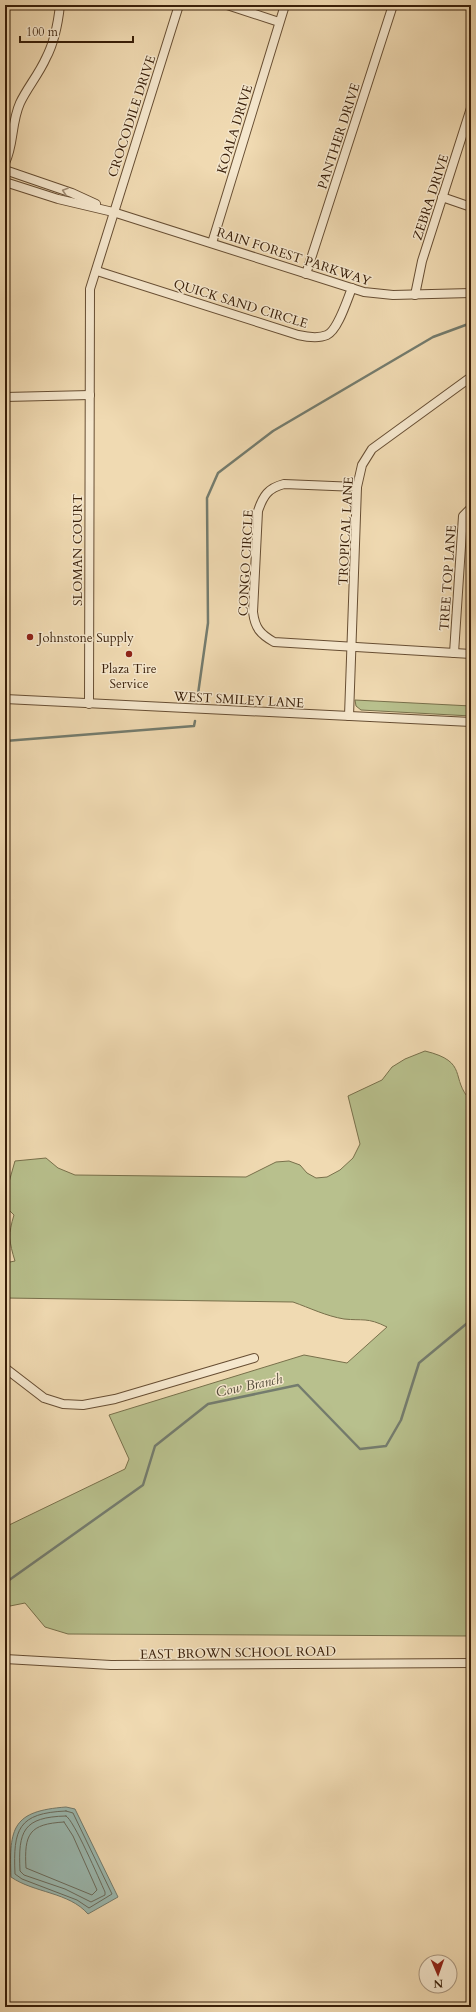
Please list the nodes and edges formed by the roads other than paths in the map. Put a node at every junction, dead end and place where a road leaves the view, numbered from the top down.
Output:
1 (60, 5) edge
2 (179, 5) edge
3 (227, 5) edge
4 (285, 5) edge
5 (393, 5) edge
6 (279, 22) junction
7 (471, 108) edge
8 (5, 163) edge
9 (5, 170) edge
10 (5, 182) edge
11 (442, 197) junction
12 (471, 207) edge
13 (113, 212) junction
14 (212, 243) junction
15 (97, 271) junction
16 (306, 274) junction
17 (352, 288) junction
18 (471, 294) edge
19 (415, 295) junction
20 (471, 377) edge
21 (90, 396) junction
22 (5, 397) edge
23 (357, 487) junction
24 (471, 508) edge
25 (352, 648) junction
26 (454, 653) junction
27 (471, 654) edge
28 (5, 699) edge
29 (89, 704) junction
30 (349, 716) junction
31 (471, 722) edge
32 (254, 1358) dead end
33 (5, 1368) edge
34 (5, 1659) edge
35 (471, 1663) edge

1 - 8 street
2 - 13 street, CROCODILE DRIVE
3 - 6 street
4 - 6 street, KOALA DRIVE
5 - 16 street, PANTHER DRIVE
6 - 14 street, KOALA DRIVE
7 - 11 street, ZEBRA DRIVE
13 -> 9 street, RAIN FOREST PARKWAY
10 - 13 street, RAIN FOREST PARKWAY
11 - 12 street
11 - 19 street, ZEBRA DRIVE
13 - 14 street, RAIN FOREST PARKWAY
13 - 15 street, CROCODILE DRIVE
14 - 16 street, RAIN FOREST PARKWAY
15 - 17 street, QUICK SAND CIRCLE
15 - 21 street, SLOMAN COURT
16 - 17 street, RAIN FOREST PARKWAY
17 - 19 street, RAIN FOREST PARKWAY
18 - 19 street, RAIN FOREST PARKWAY
20 - 23 street, TROPICAL LANE
21 - 22 street
21 - 29 street, SLOMAN COURT
23 - 25 street, TROPICAL LANE
23 - 25 street, CONGO CIRCLE
24 - 26 street, TREE TOP LANE
25 - 26 street
25 - 30 street, TROPICAL LANE
26 - 27 street
28 - 29 street, WEST SMILEY LANE
29 - 30 street, WEST SMILEY LANE
30 - 31 street, WEST SMILEY LANE
32 - 33 street
34 - 35 street, EAST BROWN SCHOOL ROAD

